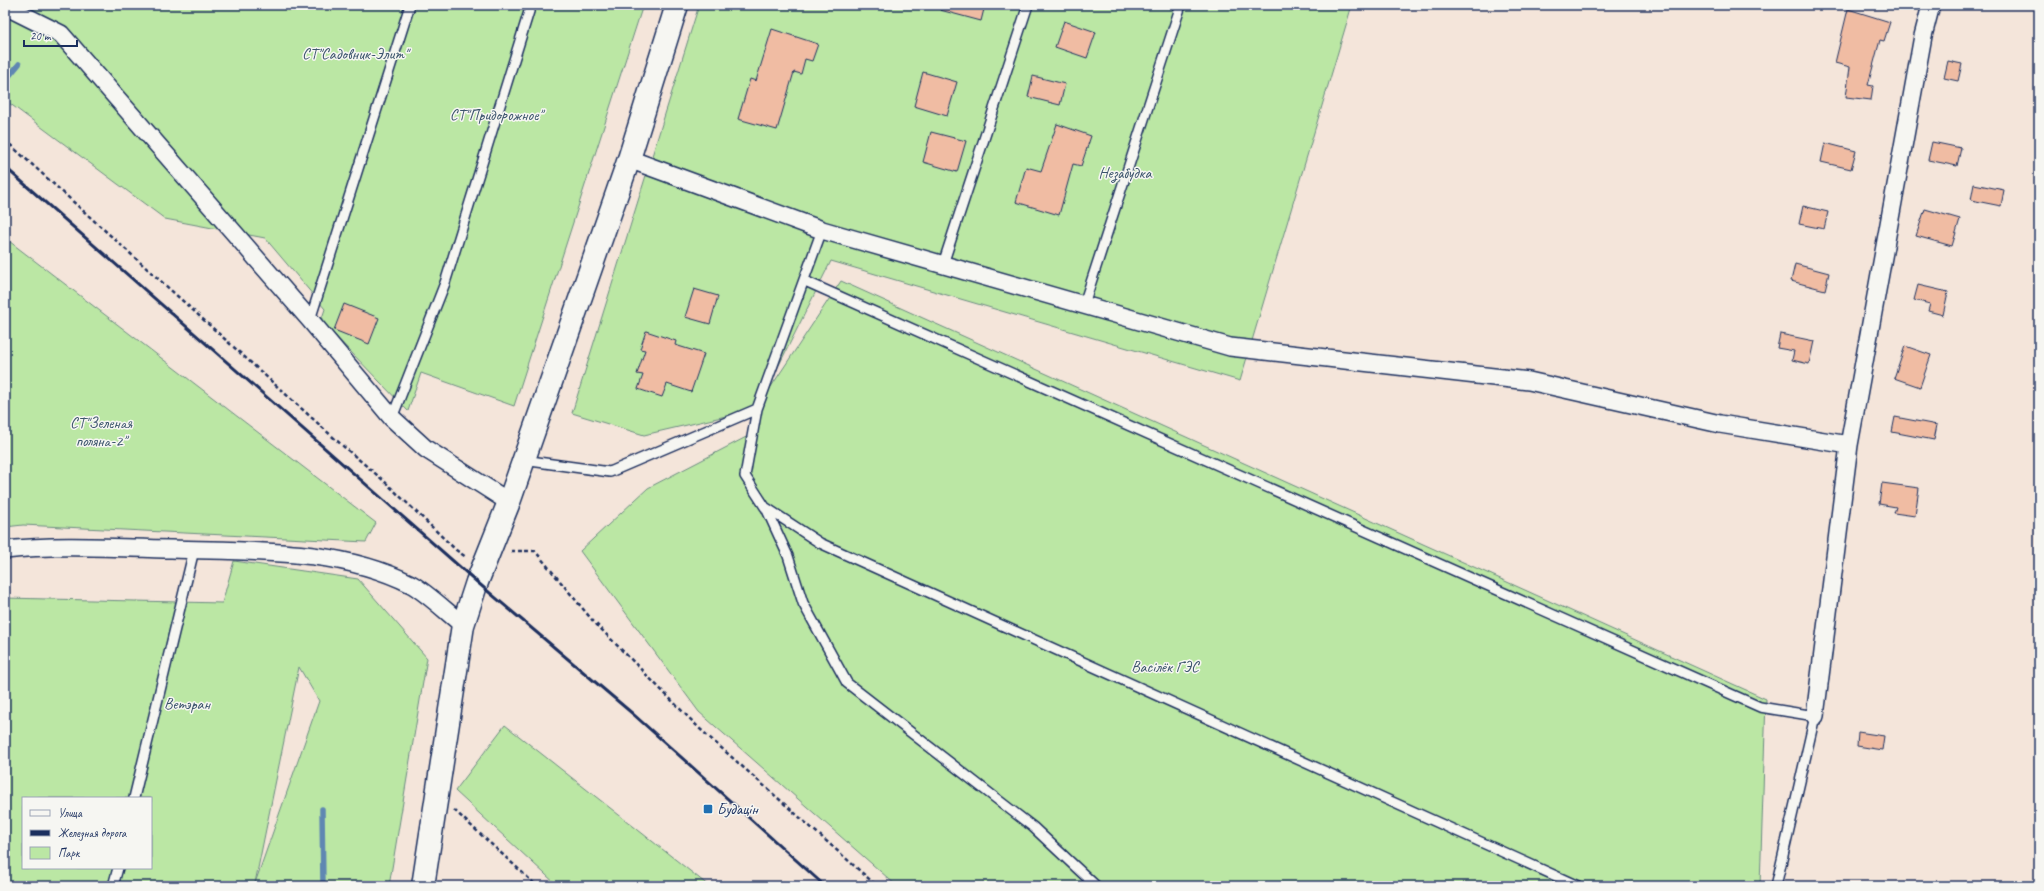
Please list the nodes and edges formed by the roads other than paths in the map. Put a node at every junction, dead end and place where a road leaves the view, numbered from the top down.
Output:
1 (410, 5) edge
2 (531, 5) edge
3 (677, 5) edge
4 (1028, 5) edge
5 (1181, 5) edge
6 (1931, 5) edge
7 (5, 6) edge
8 (629, 158) junction
9 (822, 230) junction
10 (944, 264) junction
11 (805, 281) junction
12 (1084, 304) junction
13 (310, 320) junction
14 (756, 409) junction
15 (392, 418) junction
16 (1849, 445) junction
17 (523, 460) junction
18 (509, 502) junction
19 (765, 507) junction
20 (5, 550) edge
21 (194, 550) junction
22 (463, 625) junction
23 (1815, 716) junction
24 (134, 797) edge
25 (118, 869) edge
26 (113, 886) edge
27 (424, 886) edge
28 (1096, 886) edge
29 (1578, 886) edge
30 (1776, 886) edge

1 - 13 lane
2 - 15 lane
3 - 8 street
4 - 10 lane
5 - 12 lane
6 - 16 street
7 - 13 street
8 - 9 street
8 - 17 street
9 - 10 street
9 - 11 lane
10 - 12 street
11 - 14 lane
11 - 23 lane
12 - 16 street
13 - 15 street
14 - 17 lane
14 - 19 lane
15 - 18 street
16 - 23 street
17 - 18 street
18 - 22 street
19 - 28 lane
19 - 29 lane
20 - 21 street
21 - 22 street
21 - 24 lane
22 - 27 street
23 - 30 lane
25 - 26 lane

